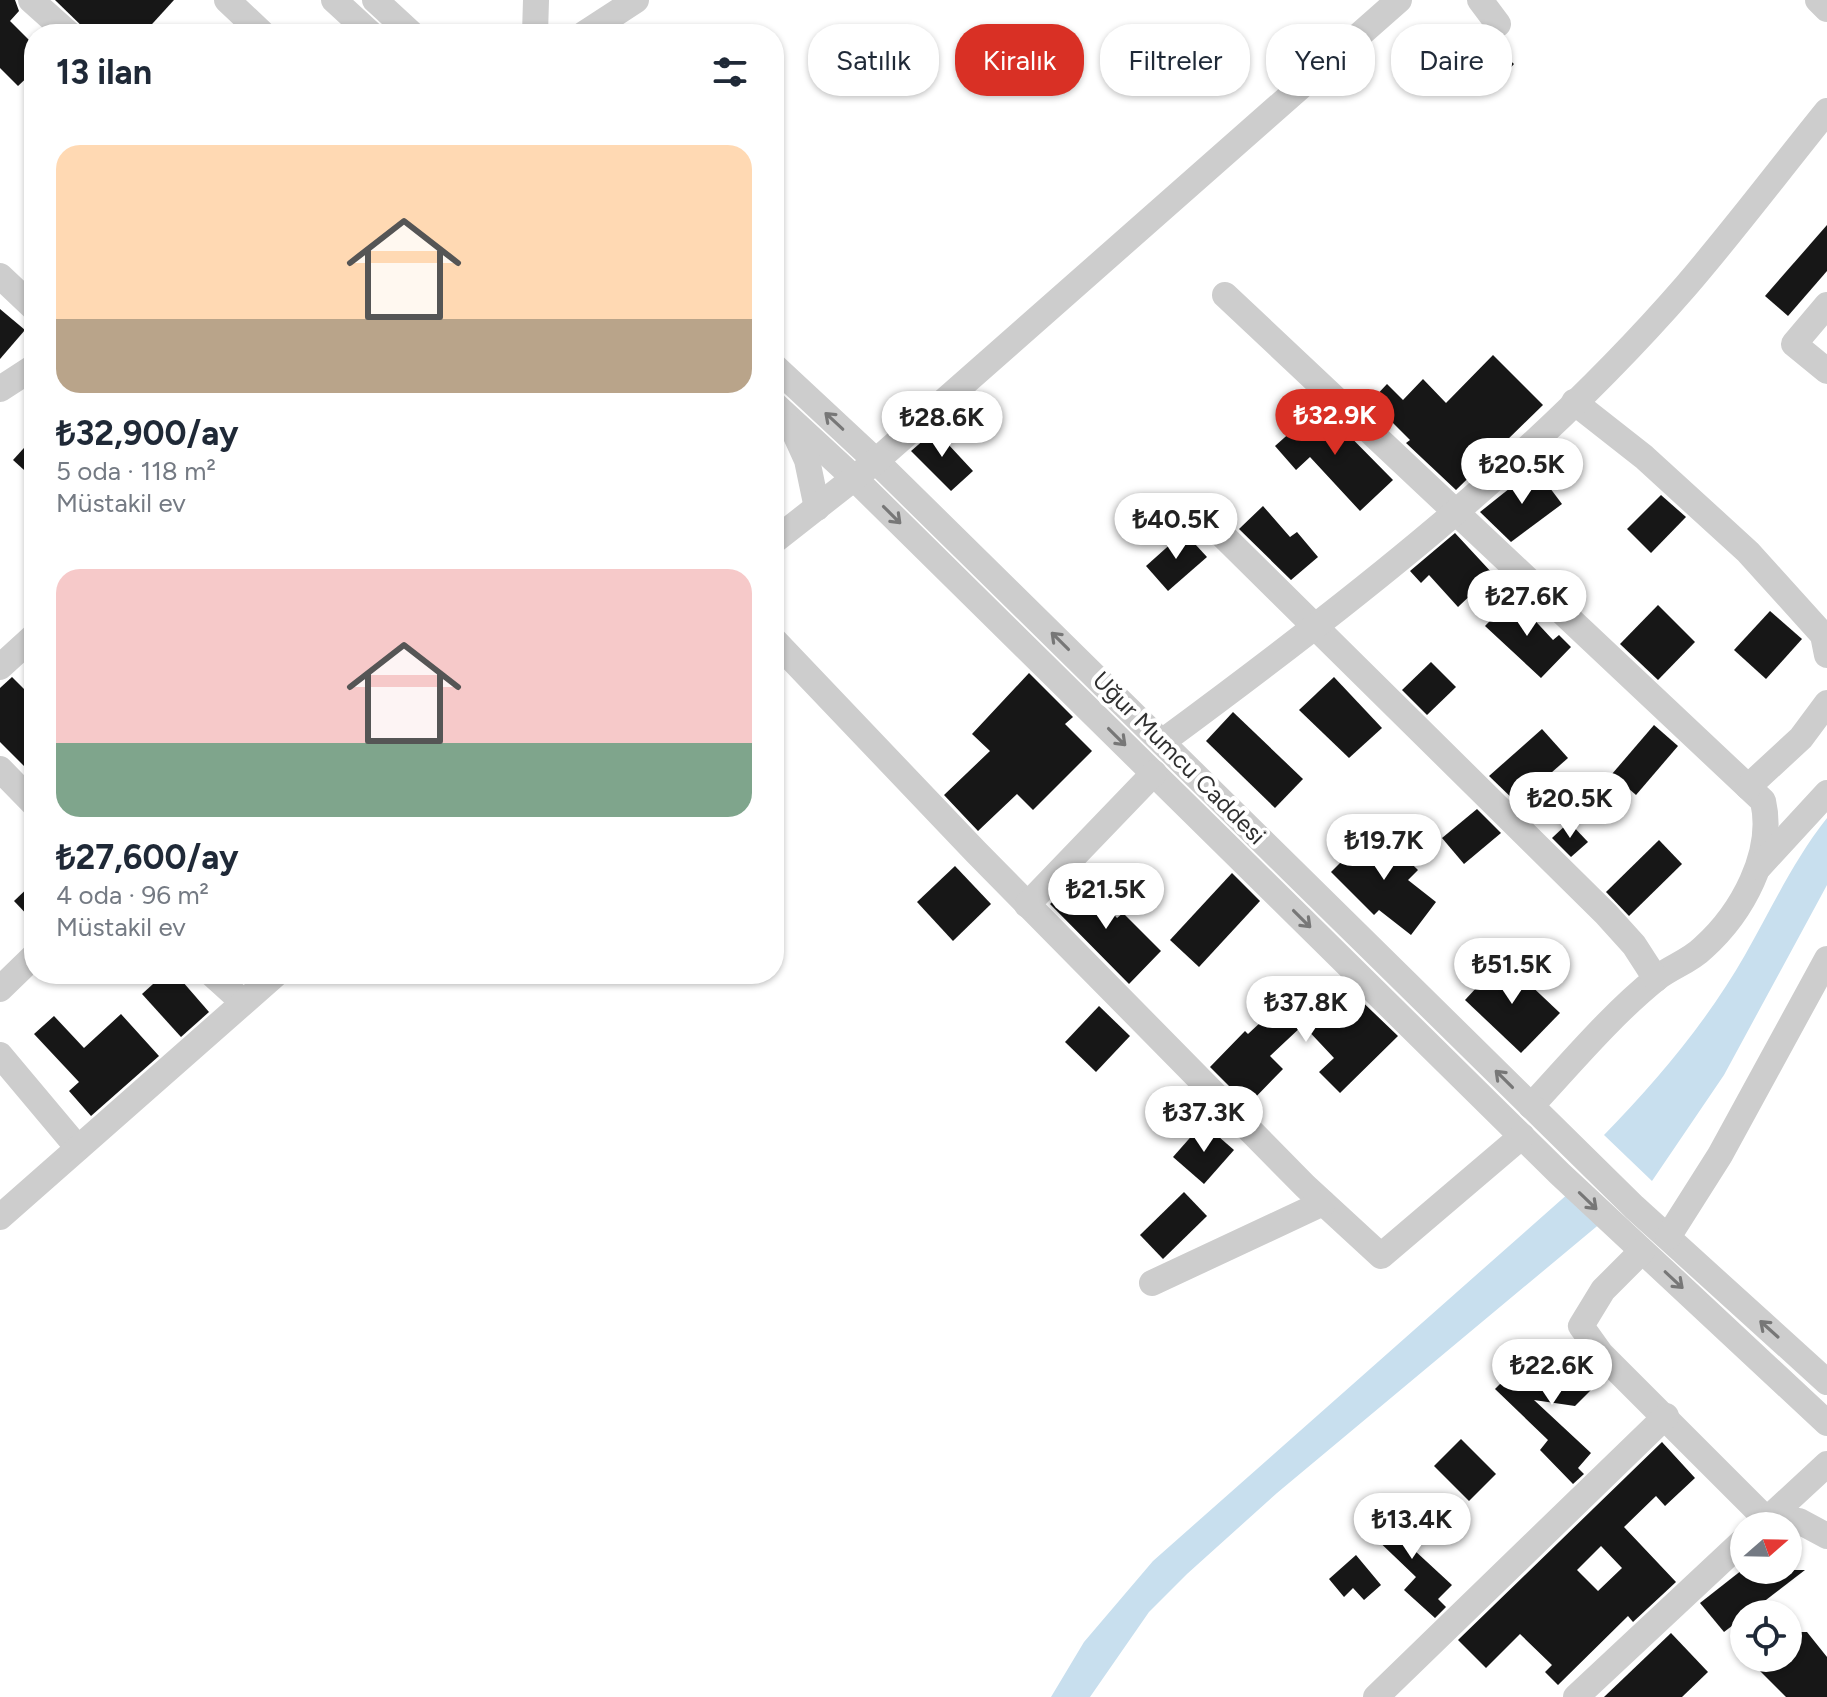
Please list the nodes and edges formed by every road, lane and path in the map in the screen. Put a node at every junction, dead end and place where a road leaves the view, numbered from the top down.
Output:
1 (31, 0) edge
2 (227, 0) edge
3 (334, 0) edge
4 (375, 0) edge
5 (536, 0) edge
6 (636, 0) edge
7 (1399, 0) edge
8 (1480, 0) edge
9 (1818, 0) edge
10 (1827, 9) edge
11 (58, 24) edge
12 (252, 24) edge
13 (360, 24) edge
14 (401, 24) edge
15 (535, 24) edge
16 (599, 24) edge
17 (1498, 24) dead end
18 (1827, 111) edge
19 (0, 276) edge
20 (1225, 295) dead end
21 (24, 299) edge
22 (1827, 305) edge
23 (1827, 371) edge
24 (24, 373) edge
25 (784, 375) edge
26 (0, 389) edge
27 (1574, 402) junction
28 (784, 414) edge
29 (784, 417) edge
30 (876, 461) junction
31 (854, 478) junction
32 (817, 508) junction
33 (1456, 512) junction
34 (1200, 513) dead end
35 (784, 533) edge
36 (1316, 629) junction
37 (24, 645) edge
38 (784, 650) edge
39 (1827, 655) edge
40 (0, 667) edge
41 (1827, 703) edge
42 (1162, 742) junction
43 (0, 769) edge
44 (1154, 773) junction
45 (1748, 787) junction
46 (1827, 793) edge
47 (24, 794) edge
48 (1759, 867) junction
49 (1027, 905) junction
50 (1827, 959) edge
51 (24, 966) edge
52 (1656, 979) junction
53 (223, 984) edge
54 (264, 984) edge
55 (0, 989) edge
56 (243, 1002) junction
57 (0, 1055) edge
58 (1531, 1106) junction
59 (1522, 1136) junction
60 (78, 1148) junction
61 (1323, 1203) junction
62 (0, 1217) edge
63 (1668, 1237) junction
64 (1642, 1251) junction
65 (1152, 1283) dead end
66 (1827, 1382) edge
67 (1666, 1416) junction
68 (1827, 1423) edge
69 (1827, 1464) edge
70 (1753, 1512) edge
71 (1775, 1512) edge
72 (1802, 1523) edge
73 (1827, 1536) edge
74 (1730, 1553) edge
75 (1376, 1697) edge
76 (1576, 1697) edge

1 - 11 street
2 - 12 street
3 - 13 street
4 - 14 street
5 - 15 street
6 - 16 street
7 - 30 street
8 - 17 street
9 - 10 street
18 - 27 street
19 - 21 street
20 - 33 street
22 - 23 street
24 - 26 street
30 -> 25 street, Uğur Mumcu Caddesi
27 - 33 street
27 - 39 street
28 - 31 street, Uğur Mumcu Caddesi
29 - 32 street
30 - 31 street
42 -> 30 street, Uğur Mumcu Caddesi
31 - 32 street
31 -> 44 street, Uğur Mumcu Caddesi
32 - 35 street
33 - 36 street
33 - 45 street
34 - 36 street
36 - 42 street
36 - 52 street
37 - 40 street
38 - 49 street
41 - 45 street
58 -> 42 street, Uğur Mumcu Caddesi
43 - 47 street
44 - 49 street
44 -> 59 street, Uğur Mumcu Caddesi
45 - 48 street
46 - 48 street
48 - 52 street
49 - 61 street
50 - 63 street
51 - 55 street
52 - 58 street
53 - 56 street
54 - 56 street
56 - 60 street
57 - 60 street
58 - 63 street, Uğur Mumcu Caddesi
59 - 61 street
59 -> 64 street, Uğur Mumcu Caddesi
60 - 62 street
61 - 65 street
66 -> 63 street, Uğur Mumcu Caddesi
64 - 67 street
64 -> 68 street, Uğur Mumcu Caddesi
67 - 70 street
67 - 75 street
69 - 71 street
72 - 73 street
74 - 76 street

